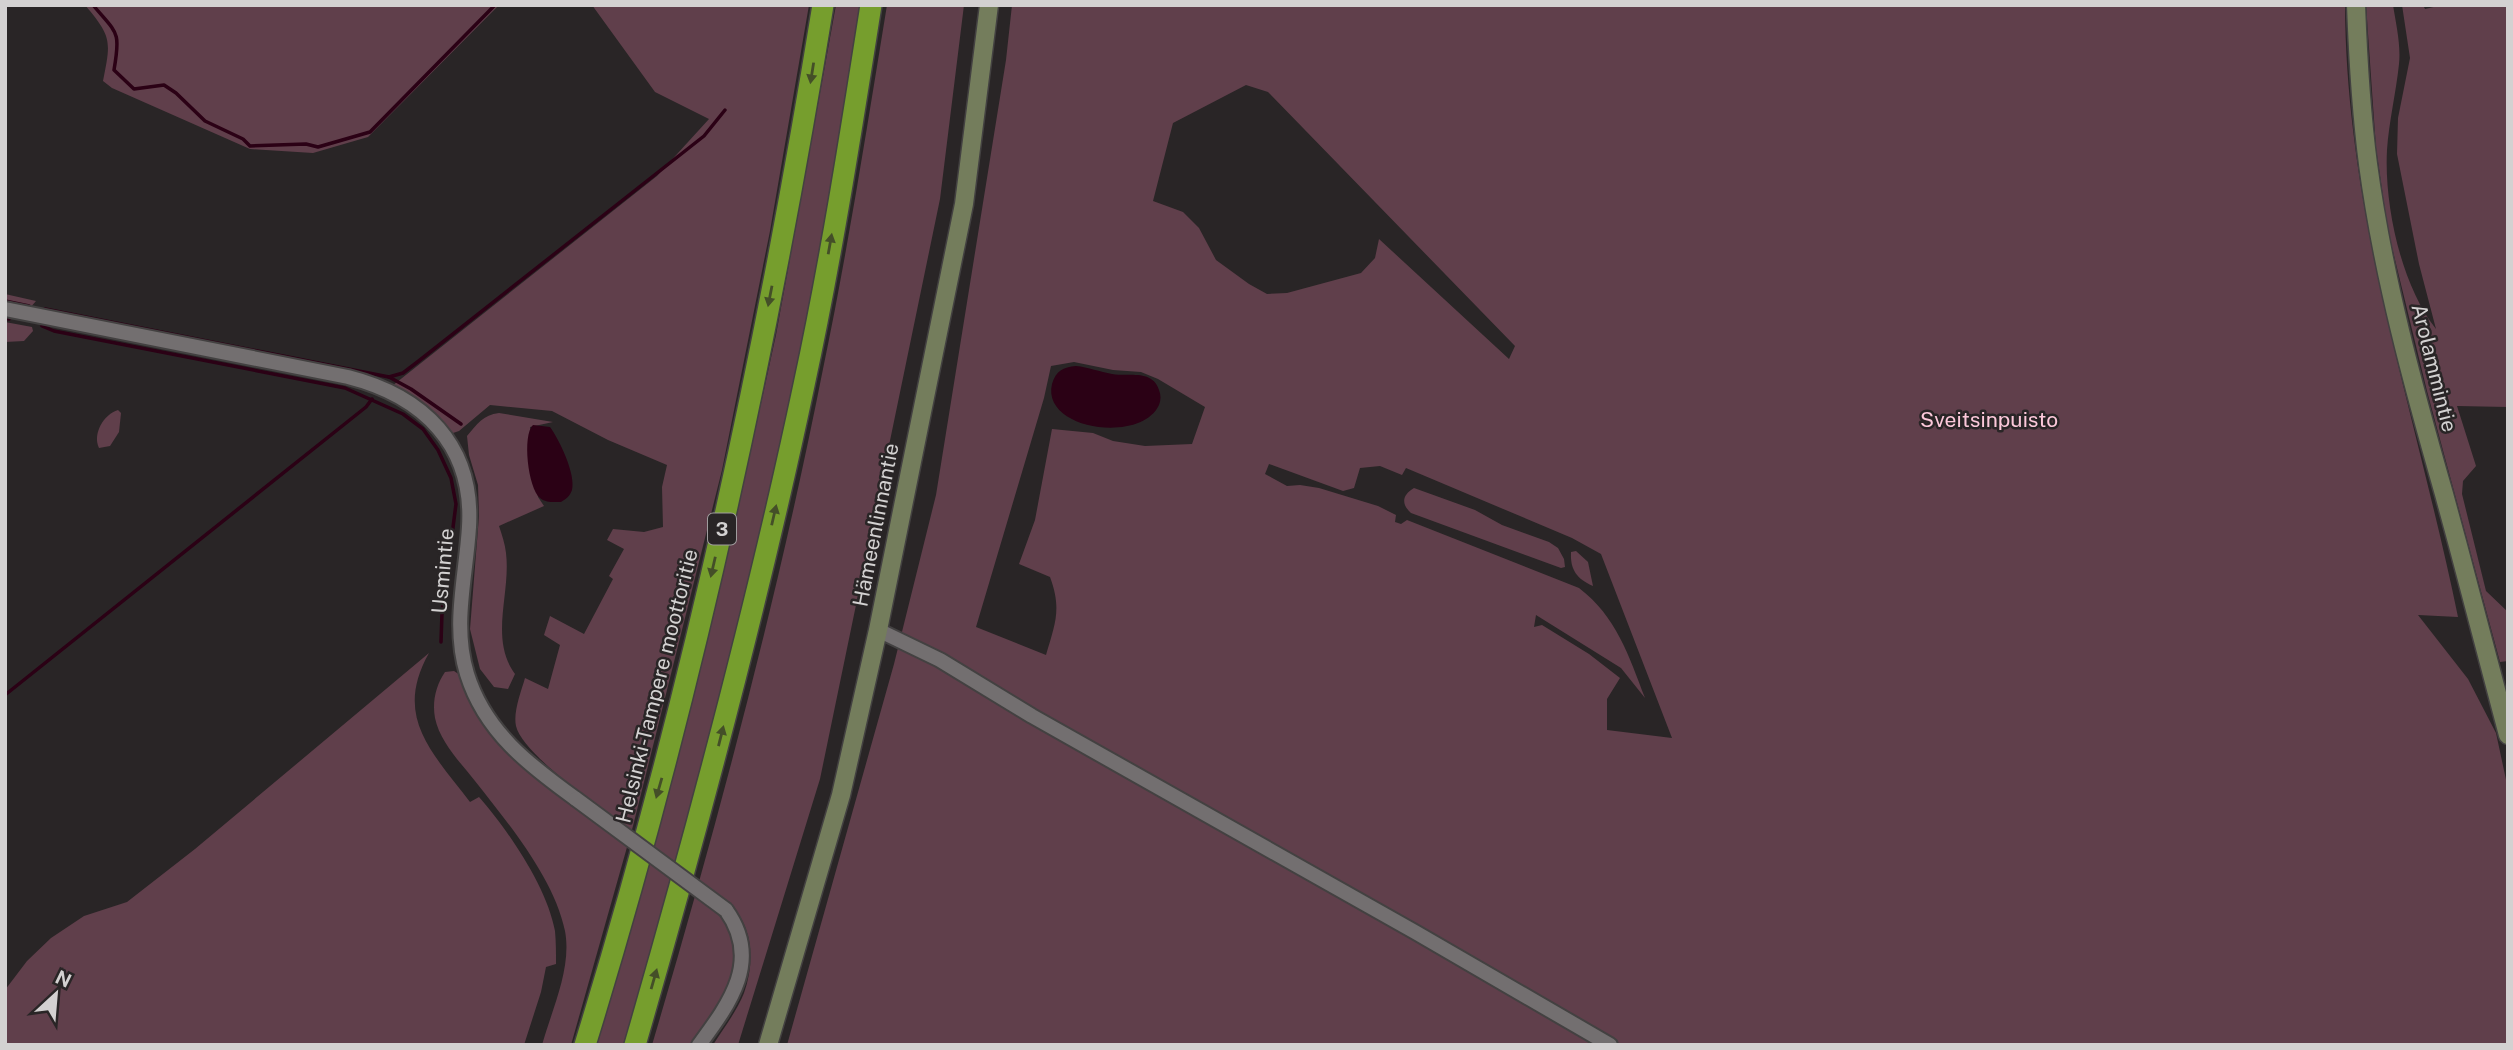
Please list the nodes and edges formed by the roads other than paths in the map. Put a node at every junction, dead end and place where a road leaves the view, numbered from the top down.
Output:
1 (823, 5) edge
2 (871, 5) edge
3 (989, 5) edge
4 (2356, 5) edge
5 (5, 309) edge
6 (878, 629) junction
7 (2503, 698) edge
8 (2508, 735) edge
9 (585, 1045) edge
10 (635, 1045) edge
11 (699, 1045) edge
12 (768, 1045) edge
13 (1610, 1045) edge

1 -> 9 highway, Helsinki-Tampere moottoritie / 3
10 -> 2 highway, 3
3 - 6 main road, Hämeenlinnantie
4 - 7 main road, Arolammintie
5 - 11 street, Usmintie, bridge
6 - 12 main road, Hämeenlinnantie
6 - 13 street
7 - 8 main road, Arolammintie

